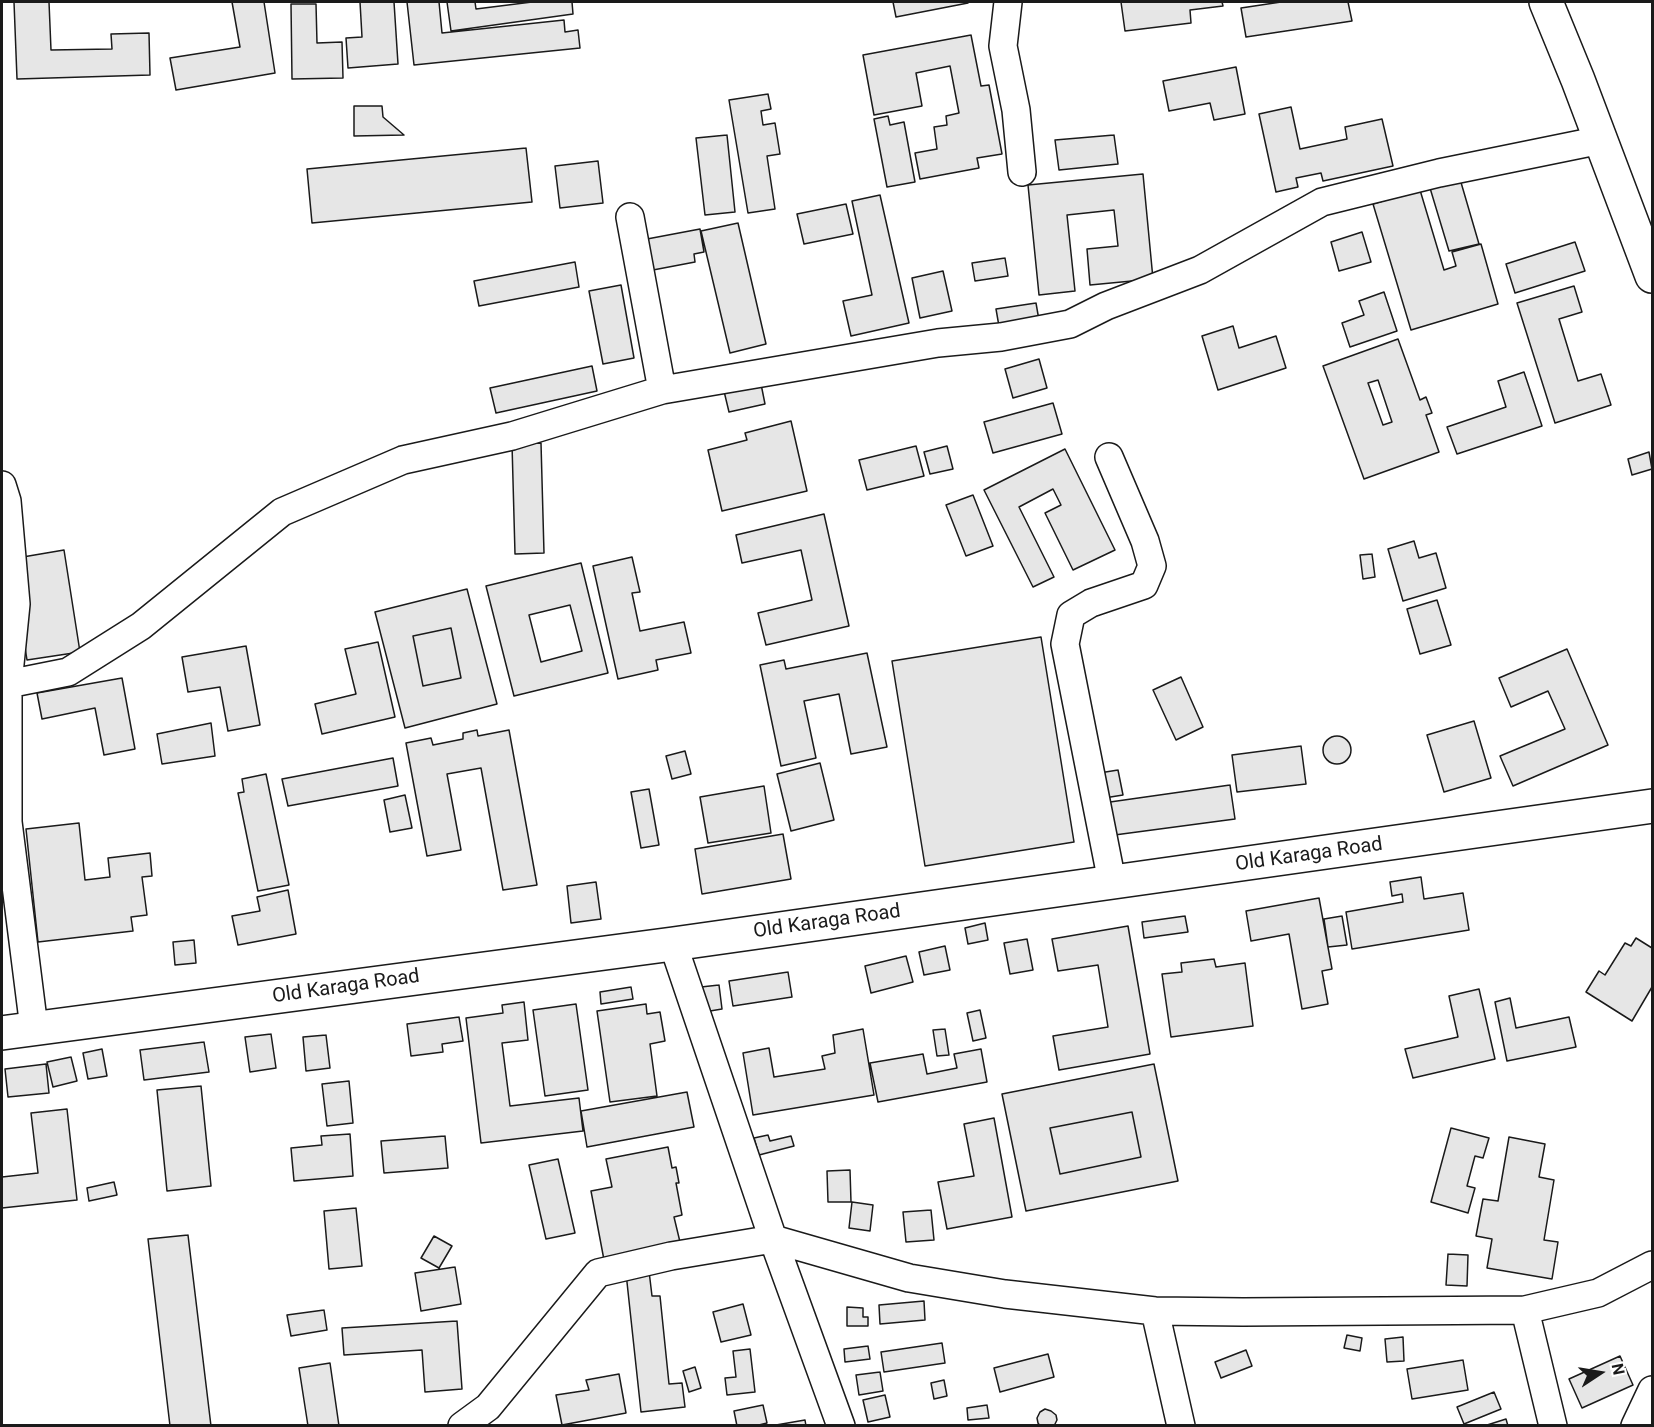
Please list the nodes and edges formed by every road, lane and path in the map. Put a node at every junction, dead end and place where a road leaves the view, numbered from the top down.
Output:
1 (1008, 2) edge
2 (1546, 2) edge
3 (1601, 140) junction
4 (1022, 172) dead end
5 (630, 218) dead end
6 (1653, 276) edge
7 (662, 390) junction
8 (1109, 457) dead end
9 (2, 485) edge
10 (8, 684) junction
11 (1653, 806) edge
12 (5, 823) edge
13 (1113, 882) junction
14 (673, 944) junction
15 (34, 1028) junction
16 (2, 1033) edge
17 (773, 1239) junction
18 (1653, 1265) edge
19 (1525, 1310) junction
20 (1155, 1311) junction
21 (1653, 1390) edge
22 (462, 1425) edge
23 (840, 1425) edge
24 (1181, 1425) edge
25 (1553, 1425) edge
26 (1635, 1425) edge

1 - 4 street
2 - 3 street
3 - 6 street
3 - 7 street
5 - 7 street
7 - 10 street
8 - 13 street
9 - 10 street
10 - 12 street
11 - 13 street, Old Karaga Road
12 - 15 street
13 - 14 street, Old Karaga Road
14 - 15 street, Old Karaga Road
14 - 17 street
15 - 16 street, Old Karaga Road
17 - 20 street
17 - 22 street
17 - 23 street
18 - 19 street
19 - 20 street
19 - 25 street
20 - 24 street
21 - 26 street

